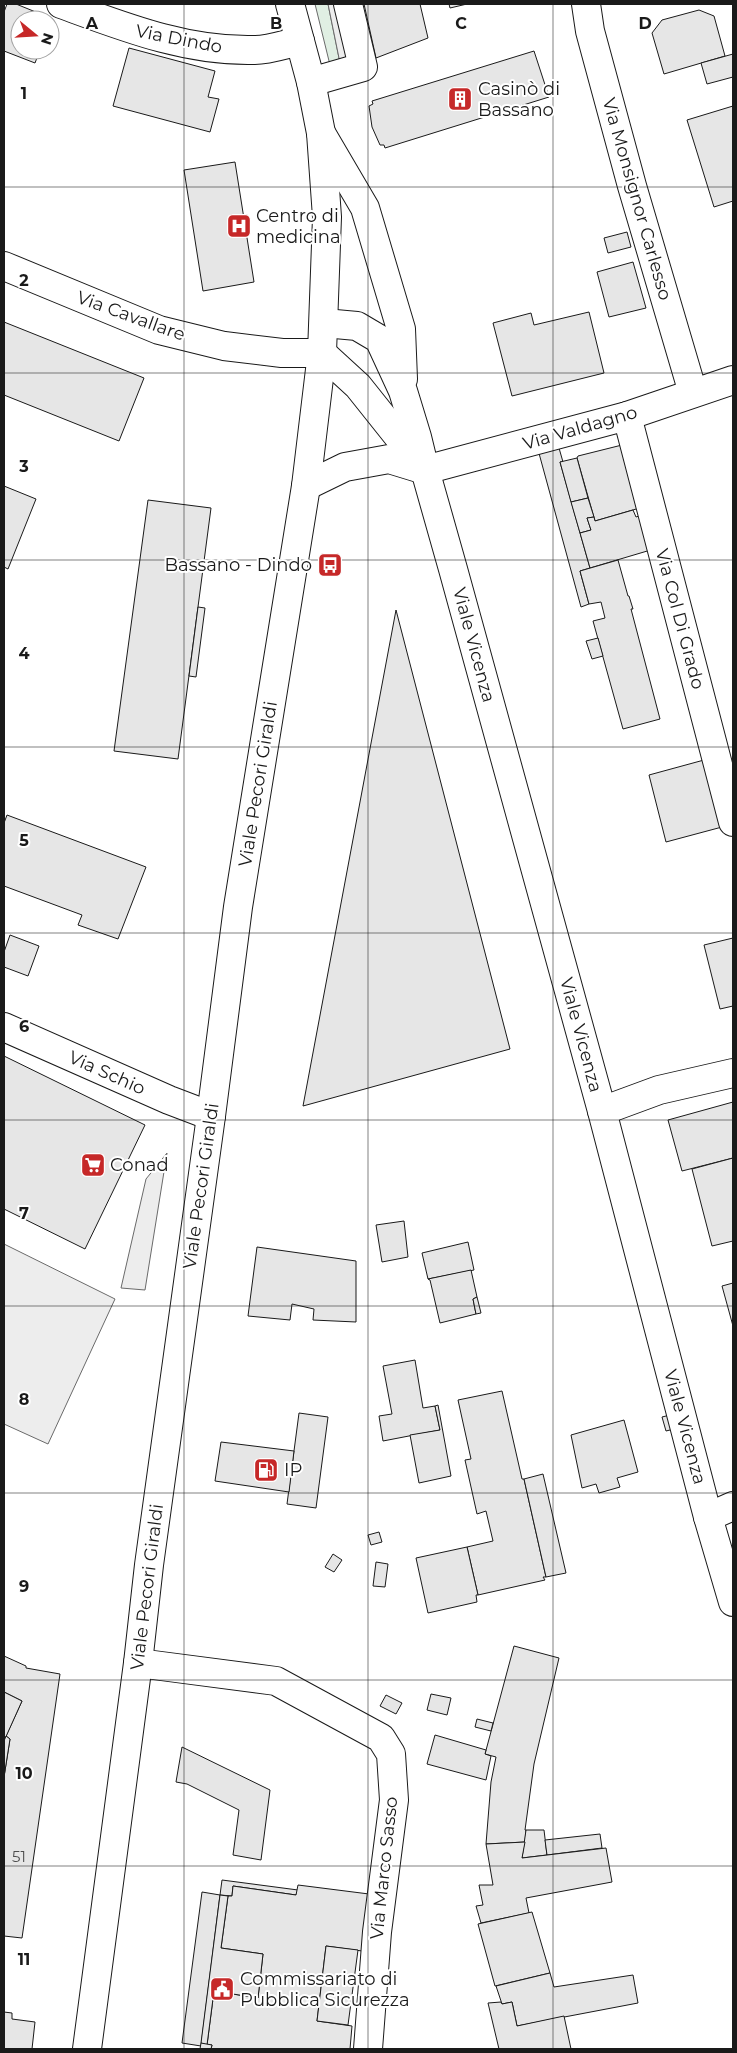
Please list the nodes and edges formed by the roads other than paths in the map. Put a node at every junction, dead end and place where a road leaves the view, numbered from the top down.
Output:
1 (61, 4) edge
2 (290, 4) edge
3 (348, 4) edge
4 (586, 4) edge
5 (300, 41) junction
6 (311, 82) junction
7 (321, 133) junction
8 (4, 266) edge
9 (324, 323) junction
10 (322, 354) junction
11 (733, 380) edge
12 (403, 391) junction
13 (693, 393) junction
14 (627, 416) junction
15 (425, 470) junction
16 (306, 486) junction
17 (733, 822) edge
18 (4, 1027) edge
19 (733, 1073) edge
20 (602, 1111) junction
21 (211, 1116) junction
22 (733, 1506) edge
23 (708, 1517) junction
24 (733, 1602) edge
25 (138, 1663) junction
26 (87, 2049) edge
27 (368, 2049) edge

1 - 5 street, Via Dindo
2 - 5 street
3 - 6 street
4 - 13 street, Via Monsignor Carlesso
5 - 6 street
6 - 7 street
7 - 9 street
7 - 12 street
8 - 10 street, Via Cavallare
9 - 10 street, Viale Pecori Giraldi
9 - 12 street
10 - 15 street
10 - 16 street, Viale Pecori Giraldi
11 - 13 street, Via Valdagno
12 - 15 street, Viale Vicenza
13 - 14 street, Via Valdagno
14 - 15 street, Via Valdagno
14 - 17 street, Via Col Di Grado
15 - 16 street
15 - 20 street, Viale Vicenza
16 - 21 street, Viale Pecori Giraldi
18 - 21 street, Via Schio
19 - 20 street
20 - 23 street, Viale Vicenza
21 - 25 street, Viale Pecori Giraldi
22 - 23 street
23 - 24 street, Viale Vicenza
25 - 26 street, Viale Pecori Giraldi
25 - 27 street, Via Marco Sasso

